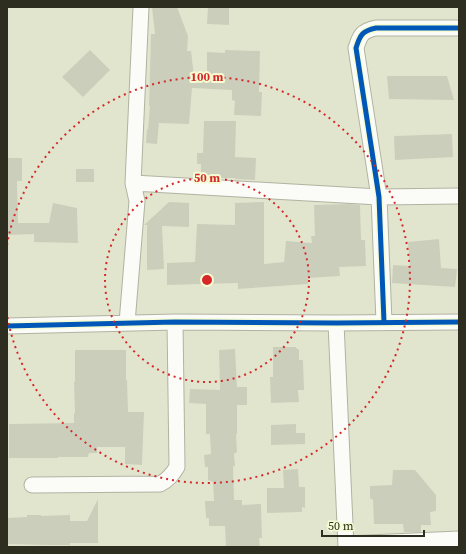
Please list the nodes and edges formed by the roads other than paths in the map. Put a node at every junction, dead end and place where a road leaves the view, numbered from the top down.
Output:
1 (141, 7) edge
2 (459, 28) edge
3 (134, 183) junction
4 (459, 196) edge
5 (379, 197) junction
6 (175, 322) junction
7 (384, 322) junction
8 (459, 322) edge
9 (127, 323) junction
10 (336, 323) junction
11 (7, 326) edge
12 (32, 485) dead end
13 (459, 539) edge
14 (346, 545) edge

1 - 3 street
2 - 5 street
3 - 5 street
3 - 9 street
4 - 5 street
5 - 7 street
6 - 9 street
6 - 10 street
6 - 12 street
7 - 8 street
7 - 10 street
9 - 11 street
10 - 14 street
13 - 14 street

